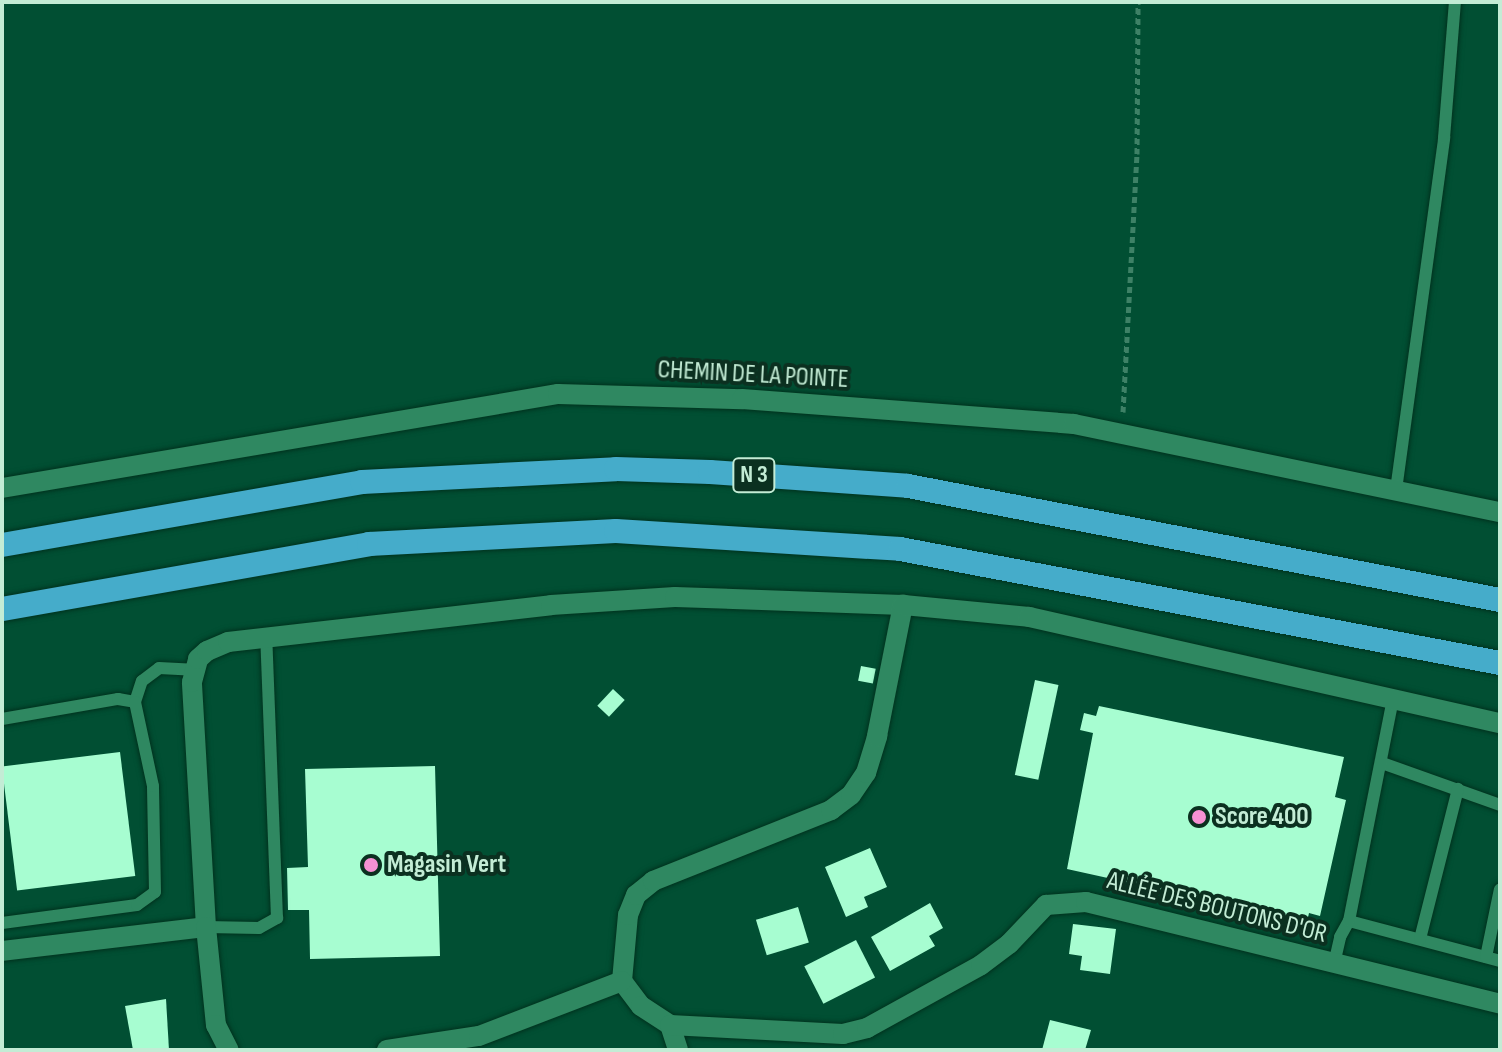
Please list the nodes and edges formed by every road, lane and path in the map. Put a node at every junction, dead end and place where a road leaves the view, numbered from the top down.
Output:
1 (1138, 2) edge
2 (1455, 2) edge
3 (1122, 433) junction
4 (2, 488) edge
5 (1396, 490) junction
6 (1500, 512) edge
7 (2, 545) edge
8 (990, 564) junction
9 (1500, 600) edge
10 (903, 605) junction
11 (2, 609) edge
12 (266, 638) junction
13 (1500, 663) edge
14 (193, 670) junction
15 (1500, 674) edge
16 (1393, 699) junction
17 (135, 702) junction
18 (2, 719) edge
19 (1500, 723) edge
20 (1382, 763) junction
21 (1458, 789) junction
22 (1500, 805) edge
23 (1500, 889) edge
24 (1349, 921) junction
25 (2, 923) edge
26 (206, 927) junction
27 (1420, 939) junction
28 (2, 951) edge
29 (1486, 957) junction
30 (1500, 961) edge
31 (1334, 964) junction
32 (622, 981) junction
33 (1500, 1004) edge
34 (670, 1025) junction
35 (229, 1050) edge
36 (387, 1050) edge
37 (678, 1050) edge

1 - 3 path
2 - 5 lane
3 - 4 street, CHEMIN DE LA POINTE
3 - 5 street, CHEMIN DE LA POINTE
5 - 6 street, CHEMIN DE LA POINTE
7 - 9 highway, N 3
8 - 11 highway
8 - 13 highway
8 - 15 highway
10 - 12 street
10 - 16 street
10 - 32 street
12 - 14 street
12 - 26 lane
14 - 17 lane
14 - 26 street
16 - 19 street
16 - 20 lane
17 - 18 lane
17 - 25 lane
20 - 21 lane
20 - 24 lane
21 - 22 lane
21 - 27 lane
23 - 29 lane
24 - 27 lane
24 - 31 lane
26 - 28 street
26 - 35 street
27 - 29 lane
29 - 30 lane
31 - 33 street, ALLÉE DES BOUTONS D'OR
31 - 34 street, ALLÉE DES BOUTONS D'OR
32 - 34 street
32 - 36 street
34 - 37 street

